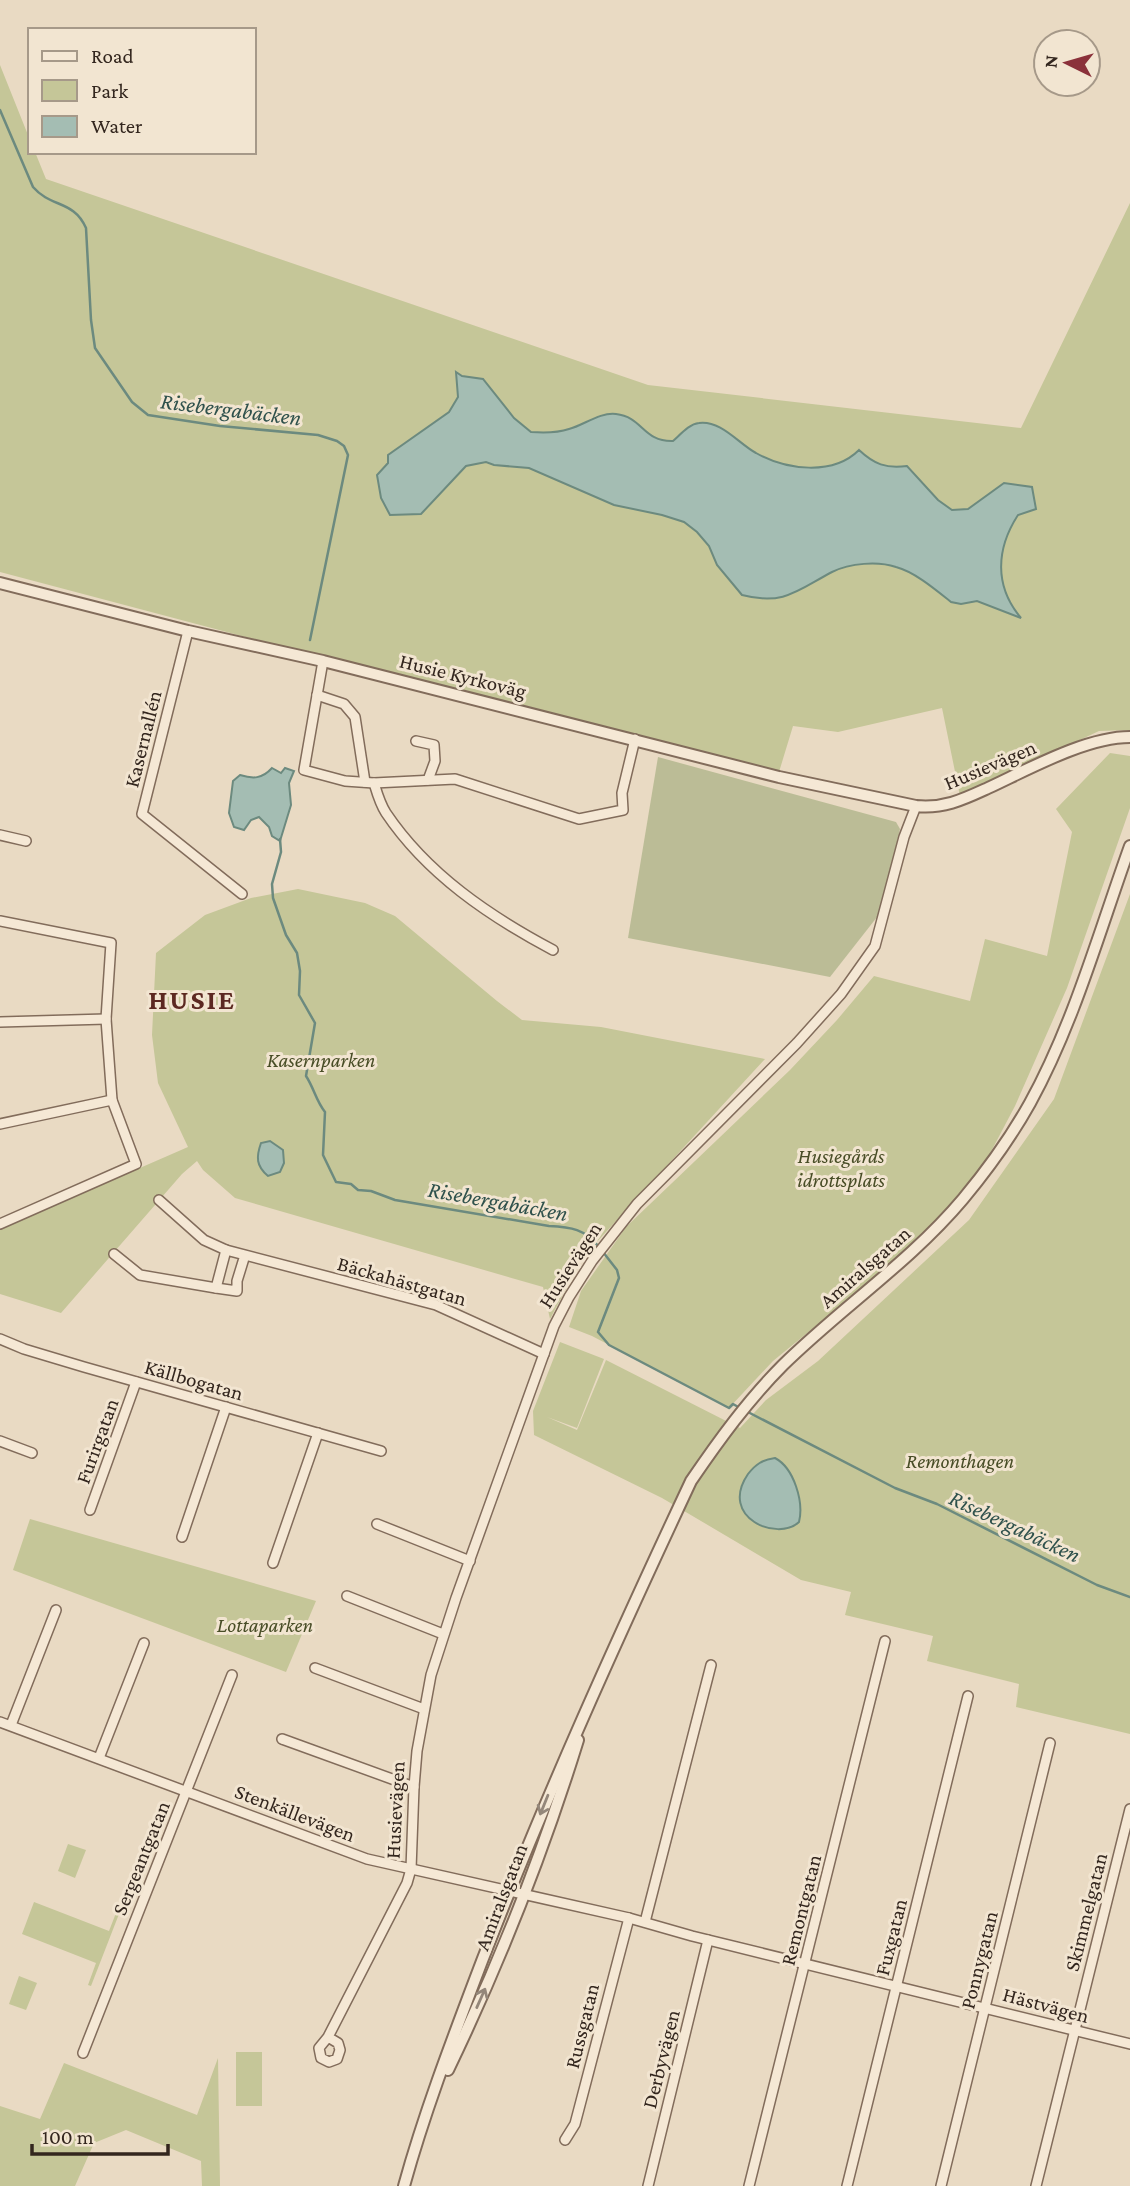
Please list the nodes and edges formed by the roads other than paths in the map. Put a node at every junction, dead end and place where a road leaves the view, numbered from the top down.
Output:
1 (0, 583) edge
2 (188, 631) junction
3 (323, 661) junction
4 (317, 695) junction
5 (1130, 737) edge
6 (635, 739) junction
7 (416, 741) dead end
8 (428, 780) junction
9 (369, 783) junction
10 (916, 806) junction
11 (0, 835) edge
12 (26, 841) dead end
13 (1130, 846) edge
14 (242, 894) dead end
15 (0, 921) edge
16 (553, 950) dead end
17 (106, 1019) junction
18 (0, 1022) edge
19 (112, 1100) junction
20 (0, 1124) edge
21 (159, 1200) dead end
22 (0, 1224) edge
23 (226, 1250) junction
24 (114, 1254) dead end
25 (246, 1255) junction
26 (216, 1288) junction
27 (0, 1339) edge
28 (544, 1354) junction
29 (136, 1382) junction
30 (226, 1407) junction
31 (318, 1433) junction
32 (0, 1441) edge
33 (381, 1451) dead end
34 (32, 1453) dead end
35 (90, 1510) dead end
36 (377, 1524) dead end
37 (182, 1537) dead end
38 (470, 1561) junction
39 (274, 1563) dead end
40 (347, 1596) dead end
41 (56, 1611) dead end
42 (443, 1634) junction
43 (885, 1641) dead end
44 (144, 1643) dead end
45 (711, 1665) dead end
46 (315, 1668) dead end
47 (232, 1675) dead end
48 (968, 1696) dead end
49 (592, 1698) junction
50 (424, 1709) junction
51 (0, 1722) edge
52 (11, 1725) junction
53 (282, 1739) dead end
54 (1050, 1743) dead end
55 (99, 1758) junction
56 (414, 1787) junction
57 (187, 1791) junction
58 (1130, 1810) edge
59 (411, 1869) junction
60 (509, 1891) junction
61 (524, 1894) junction
62 (629, 1918) junction
63 (645, 1922) junction
64 (708, 1940) junction
65 (806, 1963) junction
66 (897, 1985) junction
67 (986, 2007) junction
68 (1074, 2031) junction
69 (328, 2037) dead end
70 (1130, 2044) edge
71 (83, 2053) dead end
72 (431, 2104) junction
73 (565, 2140) dead end
74 (404, 2186) edge
75 (648, 2186) edge
76 (749, 2186) edge
77 (847, 2186) edge
78 (941, 2186) edge
79 (1036, 2186) edge

1 - 2 street, Husie Kyrkoväg
2 - 3 street, Husie Kyrkoväg
2 - 14 street, Kasernallén
3 - 4 street
3 - 6 street, Husie Kyrkoväg
4 - 9 street
4 - 9 street
5 - 10 street, Husievägen
6 - 8 street
6 - 10 street, Husie Kyrkoväg
7 - 8 street
8 - 9 street
9 - 16 street
10 - 28 street, Husievägen
11 - 12 street
13 - 49 street, Amiralsgatan
15 - 17 street
17 - 18 street
17 - 19 street
19 - 20 street
19 - 22 street
21 - 23 street, Bäckahästgatan
23 - 25 street, Bäckahästgatan
23 - 26 street
24 - 26 street
25 - 26 street
25 - 28 street, Bäckahästgatan
27 - 29 street, Källbogatan
28 - 38 street, Husievägen
29 - 30 street, Källbogatan
29 - 35 street, Furirgatan
30 - 31 street, Källbogatan
30 - 37 street
31 - 33 street, Källbogatan
31 - 39 street
32 - 34 street
36 - 38 street
38 - 42 street, Husievägen
40 - 42 street
41 - 52 street
42 - 50 street, Husievägen
43 - 65 street, Remontgatan
44 - 55 street
45 - 63 street
46 - 50 street
47 - 57 street, Sergeantgatan
48 - 66 street, Fuxgatan
49 -> 60 street, Amiralsgatan
49 - 61 street, Amiralsgatan
50 - 56 street, Husievägen
51 - 52 street, Stenkällevägen
52 - 55 street, Stenkällevägen
53 - 56 street
54 - 67 street, Ponnygatan
55 - 57 street, Stenkällevägen
56 - 59 street, Husievägen
57 - 59 street, Stenkällevägen
57 - 71 street, Sergeantgatan
58 - 68 street, Skimmelgatan
59 - 60 street, Stenkällevägen
59 - 69 street, Husievägen
60 - 61 street, Stenkällevägen
60 - 72 street, Amiralsgatan
61 - 62 street, Stenkällevägen
72 -> 61 street, Amiralsgatan
62 - 63 street, Stenkällevägen
62 - 73 street, Russgatan
63 - 64 street, Stenkällevägen
64 - 65 street, Hästvägen
64 - 75 street, Derbyvägen
65 - 66 street, Hästvägen
65 - 76 street, Remontgatan
66 - 67 street, Hästvägen
66 - 77 street, Fuxgatan
67 - 68 street, Hästvägen
67 - 78 street, Ponnygatan
68 - 70 street, Hästvägen
68 - 79 street, Skimmelgatan
72 - 74 street, Amiralsgatan

